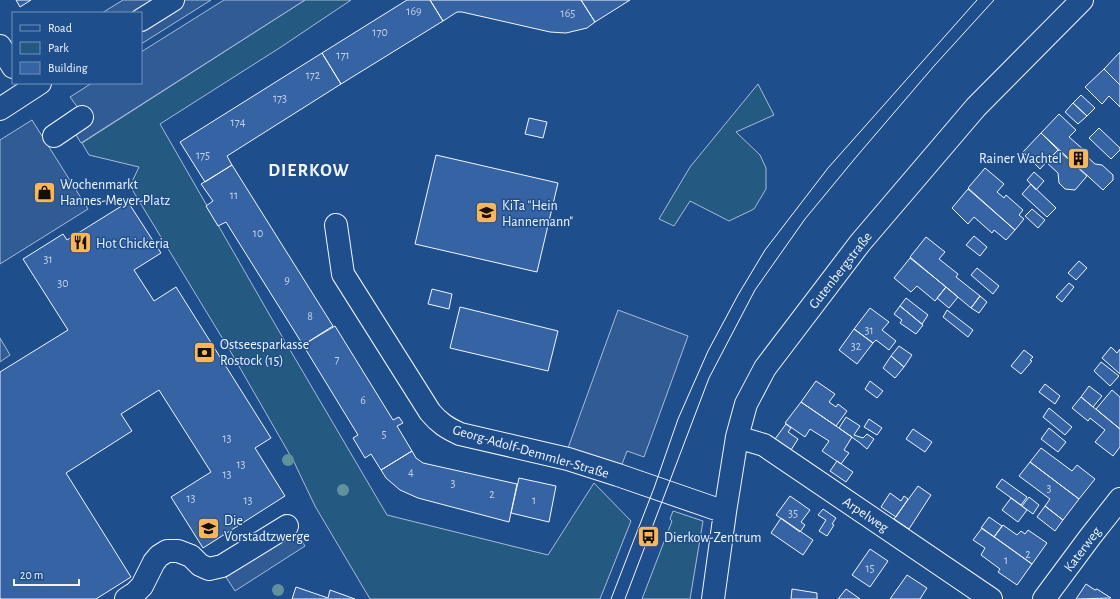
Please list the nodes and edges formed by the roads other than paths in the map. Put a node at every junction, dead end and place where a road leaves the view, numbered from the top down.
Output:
1 (173, 0) edge
2 (1082, 0) edge
3 (142, 19) edge
4 (0, 46) edge
5 (12, 65) edge
6 (30, 86) edge
7 (0, 109) edge
8 (82, 117) dead end
9 (54, 136) dead end
10 (336, 225) dead end
11 (737, 437) junction
12 (1120, 499) edge
13 (725, 512) junction
14 (287, 526) dead end
15 (126, 599) edge
16 (713, 599) edge
17 (991, 599) edge
18 (1044, 599) edge

1 - 3 street
2 - 11 street, Gutenbergstraße
4 - 5 street
6 - 7 street
8 - 9 street
10 - 13 street, Georg-Adolf-Demmler-Straße
11 - 13 street, Gutenbergstraße
11 - 17 street, Arpelweg
12 - 18 street, Katerweg
13 - 16 street, Gutenbergstraße
14 - 15 street

